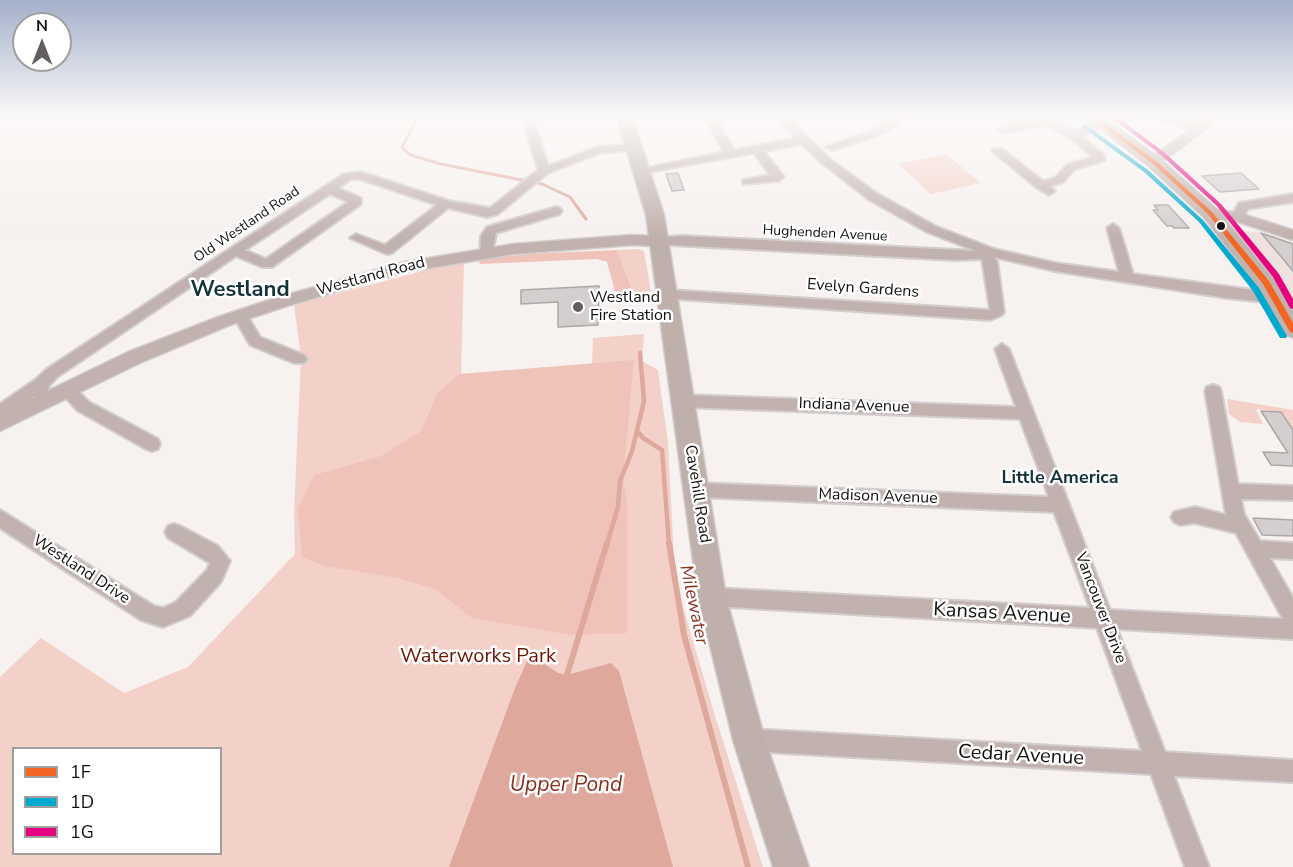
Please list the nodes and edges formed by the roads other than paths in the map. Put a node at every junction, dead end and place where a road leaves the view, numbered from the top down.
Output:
1 (536, 156) edge
2 (578, 156) edge
3 (637, 156) edge
4 (717, 156) edge
5 (763, 156) edge
6 (821, 156) edge
7 (1005, 156) edge
8 (1098, 156) edge
9 (1161, 156) edge
10 (1169, 156) edge
11 (1149, 158) joint
12 (642, 171) junction
13 (536, 178) junction
14 (1173, 178) junction
15 (747, 182) dead end
16 (329, 189) junction
17 (1293, 198) edge
18 (446, 204) junction
19 (556, 211) dead end
20 (1210, 213) junction
21 (1237, 217) junction
22 (1113, 228) dead end
23 (1293, 235) edge
24 (356, 238) dead end
25 (658, 241) junction
26 (235, 251) junction
27 (488, 253) junction
28 (988, 254) junction
29 (1127, 278) junction
30 (668, 295) junction
31 (1275, 297) junction
32 (240, 315) junction
33 (1293, 330) edge
34 (1002, 350) dead end
35 (299, 359) dead end
36 (67, 390) junction
37 (44, 392) junction
38 (1214, 392) dead end
39 (682, 401) junction
40 (0, 412) edge
41 (1026, 413) junction
42 (0, 423) edge
43 (152, 444) dead end
44 (697, 490) junction
45 (1231, 491) junction
46 (1293, 493) edge
47 (1059, 505) junction
48 (1180, 517) dead end
49 (0, 518) edge
50 (1241, 527) junction
51 (174, 532) dead end
52 (1254, 549) junction
53 (1293, 551) edge
54 (712, 597) junction
55 (1293, 617) edge
56 (1105, 620) junction
57 (1293, 629) edge
58 (749, 740) junction
59 (1160, 764) junction
60 (1293, 771) edge
61 (791, 867) edge
62 (1197, 867) edge

1 - 13 street
2 - 13 street, Old Westland Road
3 - 12 main road, Cavehill Road
4 - 12 street
5 - 15 street
6 - 28 street
7 - 8 street
9 - 11 street
10 - 14 street
11 - 14 main road
12 - 25 main road, Cavehill Road
13 - 18 street, Old Westland Road
14 - 20 main road
16 - 18 street, Old Westland Road
16 - 26 street, Old Westland Road
16 - 26 street
17 - 21 street
18 - 24 street
19 - 27 street
20 - 21 street
20 - 31 main road
21 - 23 street
22 - 29 street
25 - 27 street, Westland Road
25 - 28 street, Hughenden Avenue
25 - 30 main road, Cavehill Road
26 - 37 street, Old Westland Road
27 - 32 street, Westland Road
28 - 29 street
28 - 30 street, Evelyn Gardens
29 - 31 street
30 - 39 main road, Cavehill Road
31 - 33 main road
32 - 35 street
32 - 36 street, Westland Road
34 - 41 street, Vancouver Drive
36 - 37 street, Westland Road
36 - 43 street
37 - 40 street, Old Westland Road
37 - 42 street, Westland Road
38 - 45 street
39 - 41 street, Indiana Avenue
39 - 44 main road, Cavehill Road
41 - 47 street, Vancouver Drive
44 - 47 street, Madison Avenue
44 - 54 main road, Cavehill Road
45 - 46 street
45 - 50 street
47 - 56 street, Vancouver Drive
48 - 50 street
49 - 51 street, Westland Drive
50 - 52 street
52 - 53 street
52 - 55 street
54 - 56 street, Kansas Avenue
54 - 58 main road, Cavehill Road
56 - 57 street, Kansas Avenue
56 - 59 street, Vancouver Drive
58 - 59 street, Cedar Avenue
58 - 61 main road, Cavehill Road
59 - 60 street, Cedar Avenue
59 - 62 street, Vancouver Drive

